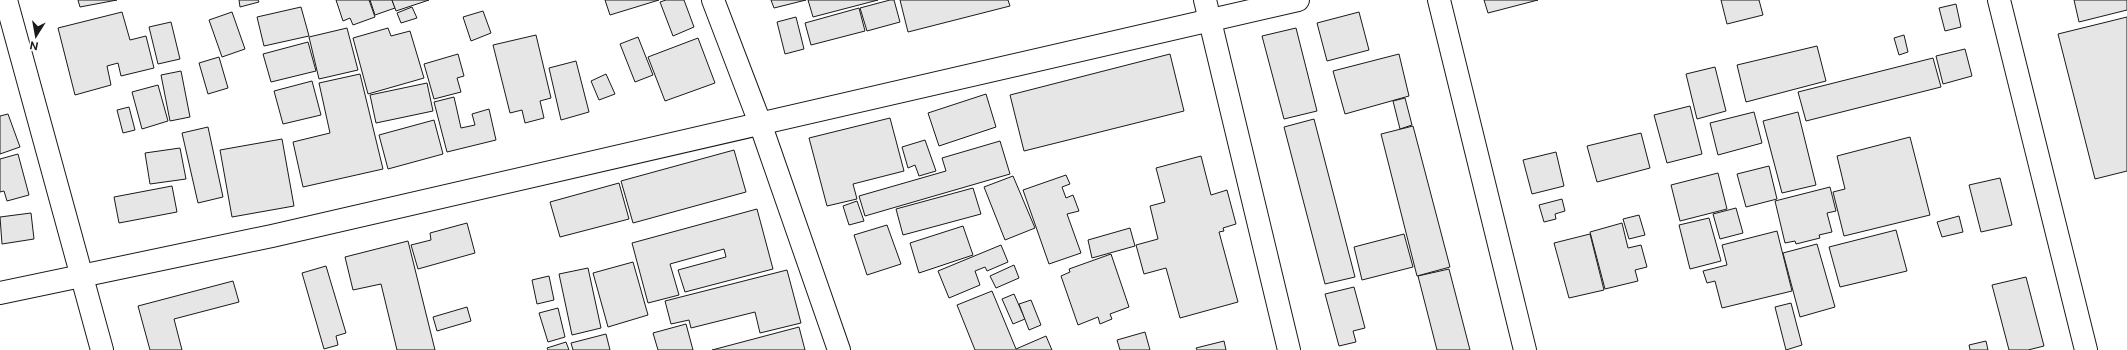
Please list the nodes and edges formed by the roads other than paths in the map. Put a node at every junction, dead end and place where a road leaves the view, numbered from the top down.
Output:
1 (6, 0) edge
2 (713, 0) edge
3 (1298, 0) edge
4 (1439, 0) edge
5 (1999, 0) edge
6 (1208, 10) edge
7 (760, 123) junction
8 (81, 276) junction
9 (0, 293) edge
10 (102, 350) edge
11 (839, 350) edge
12 (1289, 350) edge
13 (1525, 350) edge
14 (2086, 350) edge

1 - 8 street
2 - 7 street
3 - 6 street
4 - 13 street
5 - 14 street
6 - 7 street
6 - 12 street
7 - 8 street
7 - 11 street
8 - 9 street
8 - 10 street

